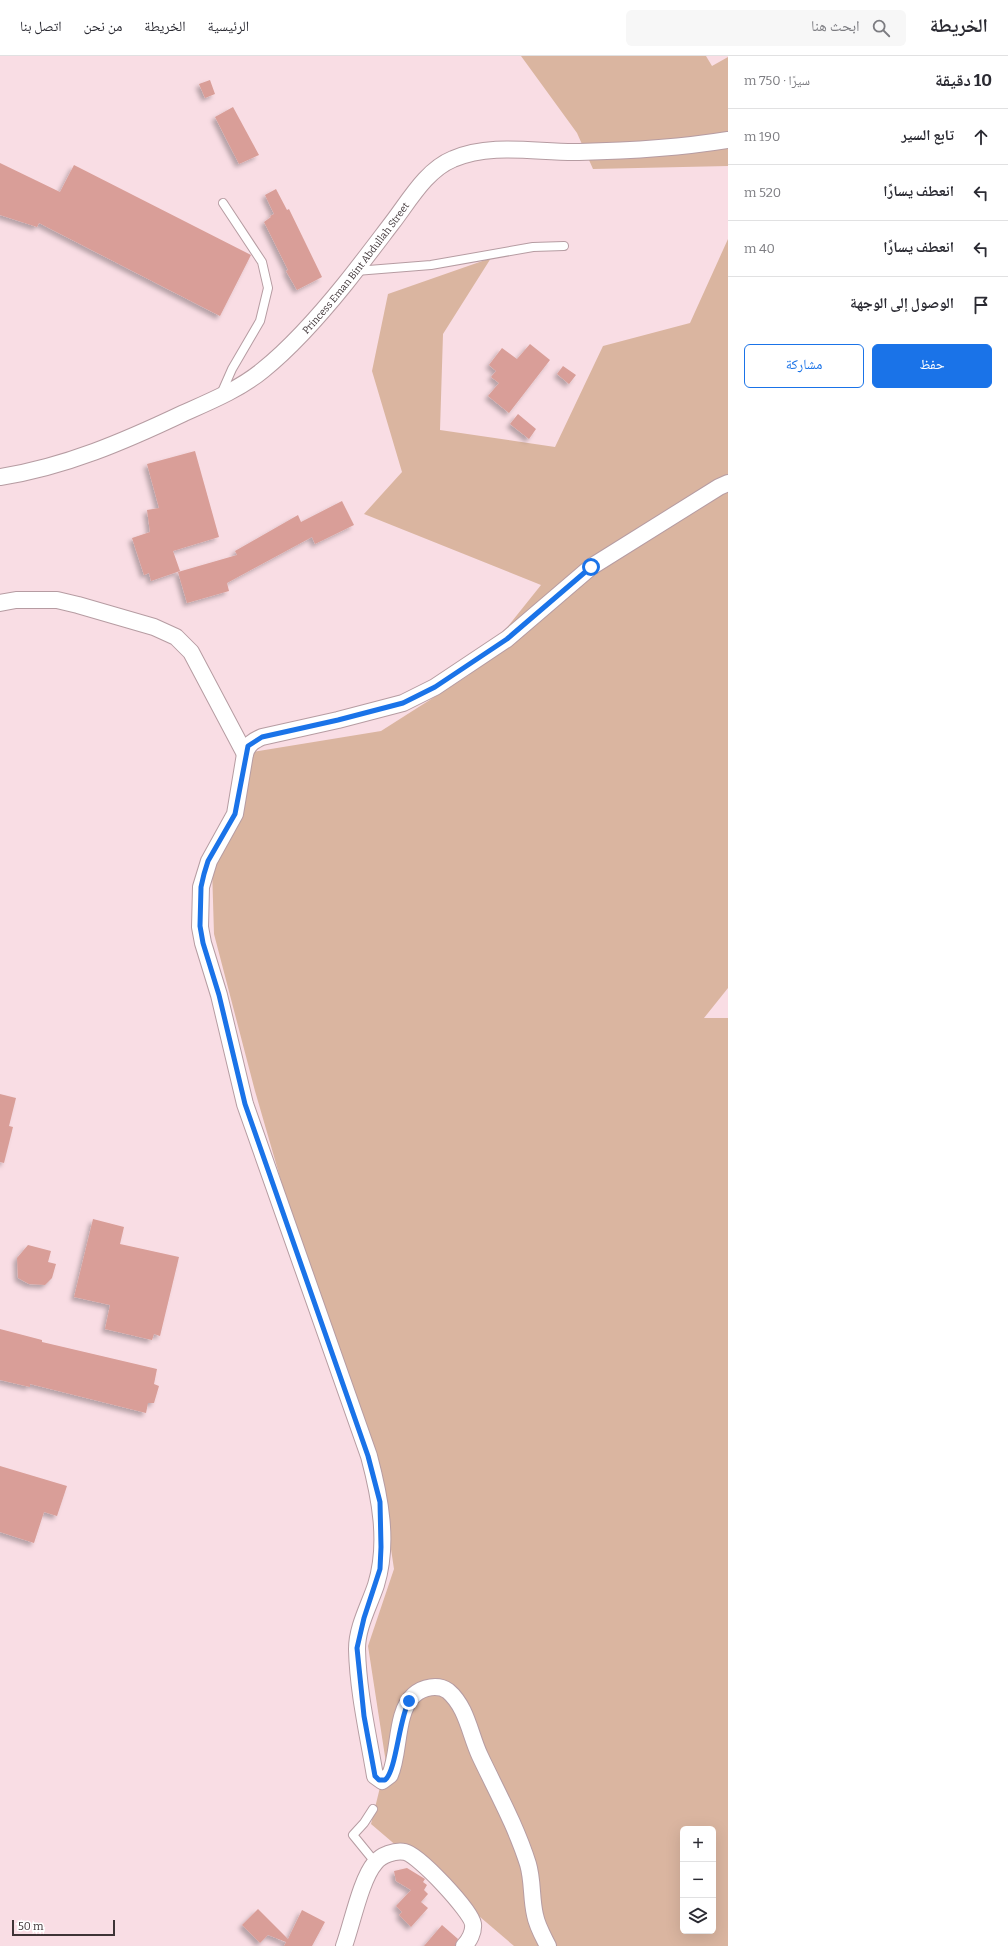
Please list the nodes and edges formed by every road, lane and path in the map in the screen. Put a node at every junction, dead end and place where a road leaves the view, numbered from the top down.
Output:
1 (728, 140) edge
2 (223, 204) dead end
3 (564, 246) dead end
4 (355, 271) junction
5 (220, 396) junction
6 (0, 477) edge
7 (728, 483) edge
8 (0, 603) edge
9 (245, 754) junction
10 (373, 1808) dead end
11 (375, 1862) junction
12 (344, 1946) edge
13 (464, 1946) edge
14 (548, 1946) edge

1 - 4 street, Princess Eman Bint Abdullah Street
2 - 5 lane
3 - 4 lane
4 - 5 street, Princess Eman Bint Abdullah Street
5 - 6 street, Princess Eman Bint Abdullah Street
7 - 9 street
8 - 9 street
9 - 14 street
10 - 11 lane
11 - 12 street
11 - 13 street

